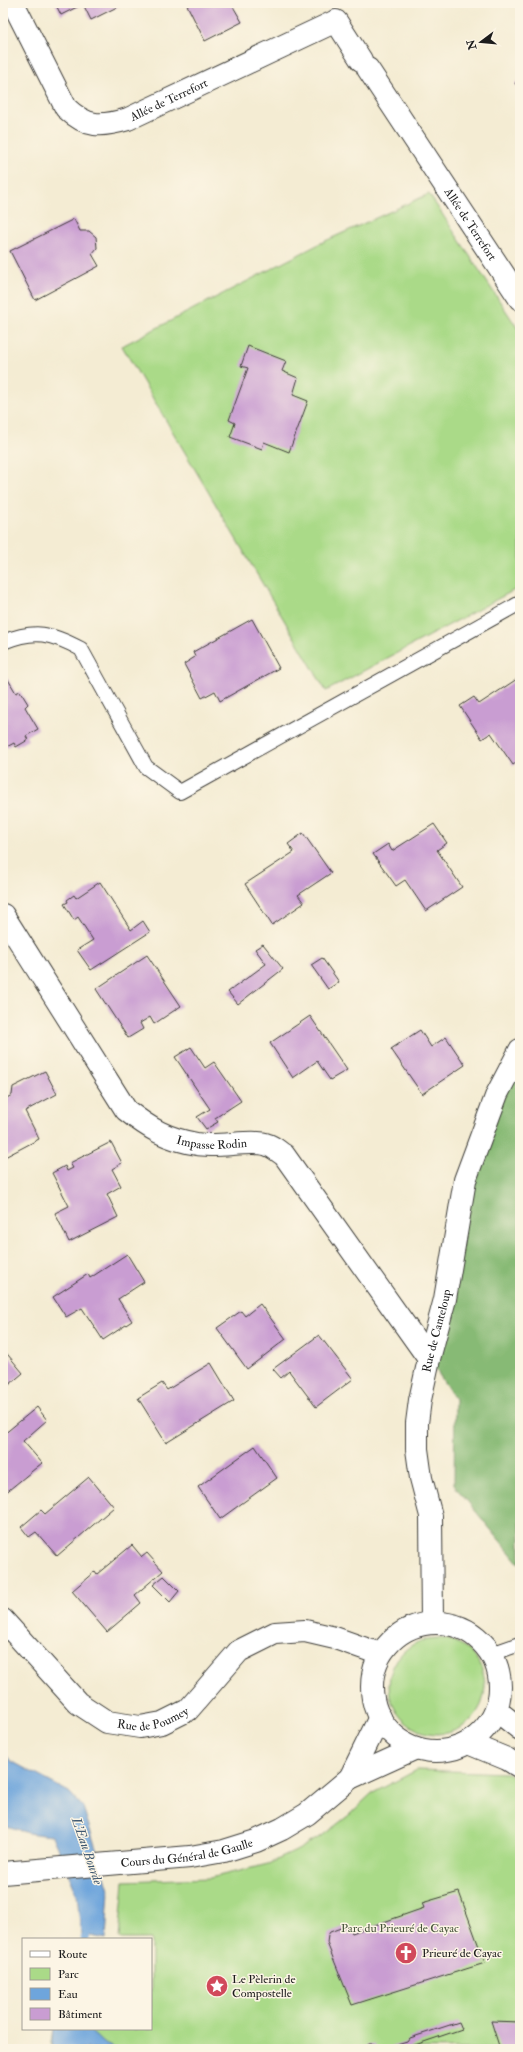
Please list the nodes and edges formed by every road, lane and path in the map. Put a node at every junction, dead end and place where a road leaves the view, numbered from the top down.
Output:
1 (13, 3) edge
2 (520, 299) edge
3 (520, 603) edge
4 (3, 642) edge
5 (3, 916) edge
6 (520, 1050) edge
7 (429, 1359) junction
8 (3, 1620) edge
9 (432, 1622) junction
10 (520, 1644) edge
11 (380, 1654) junction
12 (492, 1654) junction
13 (496, 1710) junction
14 (380, 1718) junction
15 (520, 1729) edge
16 (468, 1743) junction
17 (416, 1748) junction
18 (520, 1767) edge
19 (350, 1778) junction
20 (4, 1873) edge

1 - 2 street, Allée de Terrefort
3 - 4 lane
5 - 7 street, Impasse Rodin
6 - 7 street, Rue de Canteloup
7 - 9 street, Rue de Canteloup
8 - 11 street, Rue de Poumey
9 - 11 street
9 - 12 street
10 - 12 lane
11 - 14 street
12 - 13 street
13 - 15 street
13 - 16 street
14 - 17 street
14 - 19 street
16 - 17 street
16 - 18 street
17 - 19 street
19 - 20 street, Cours du Général de Gaulle

